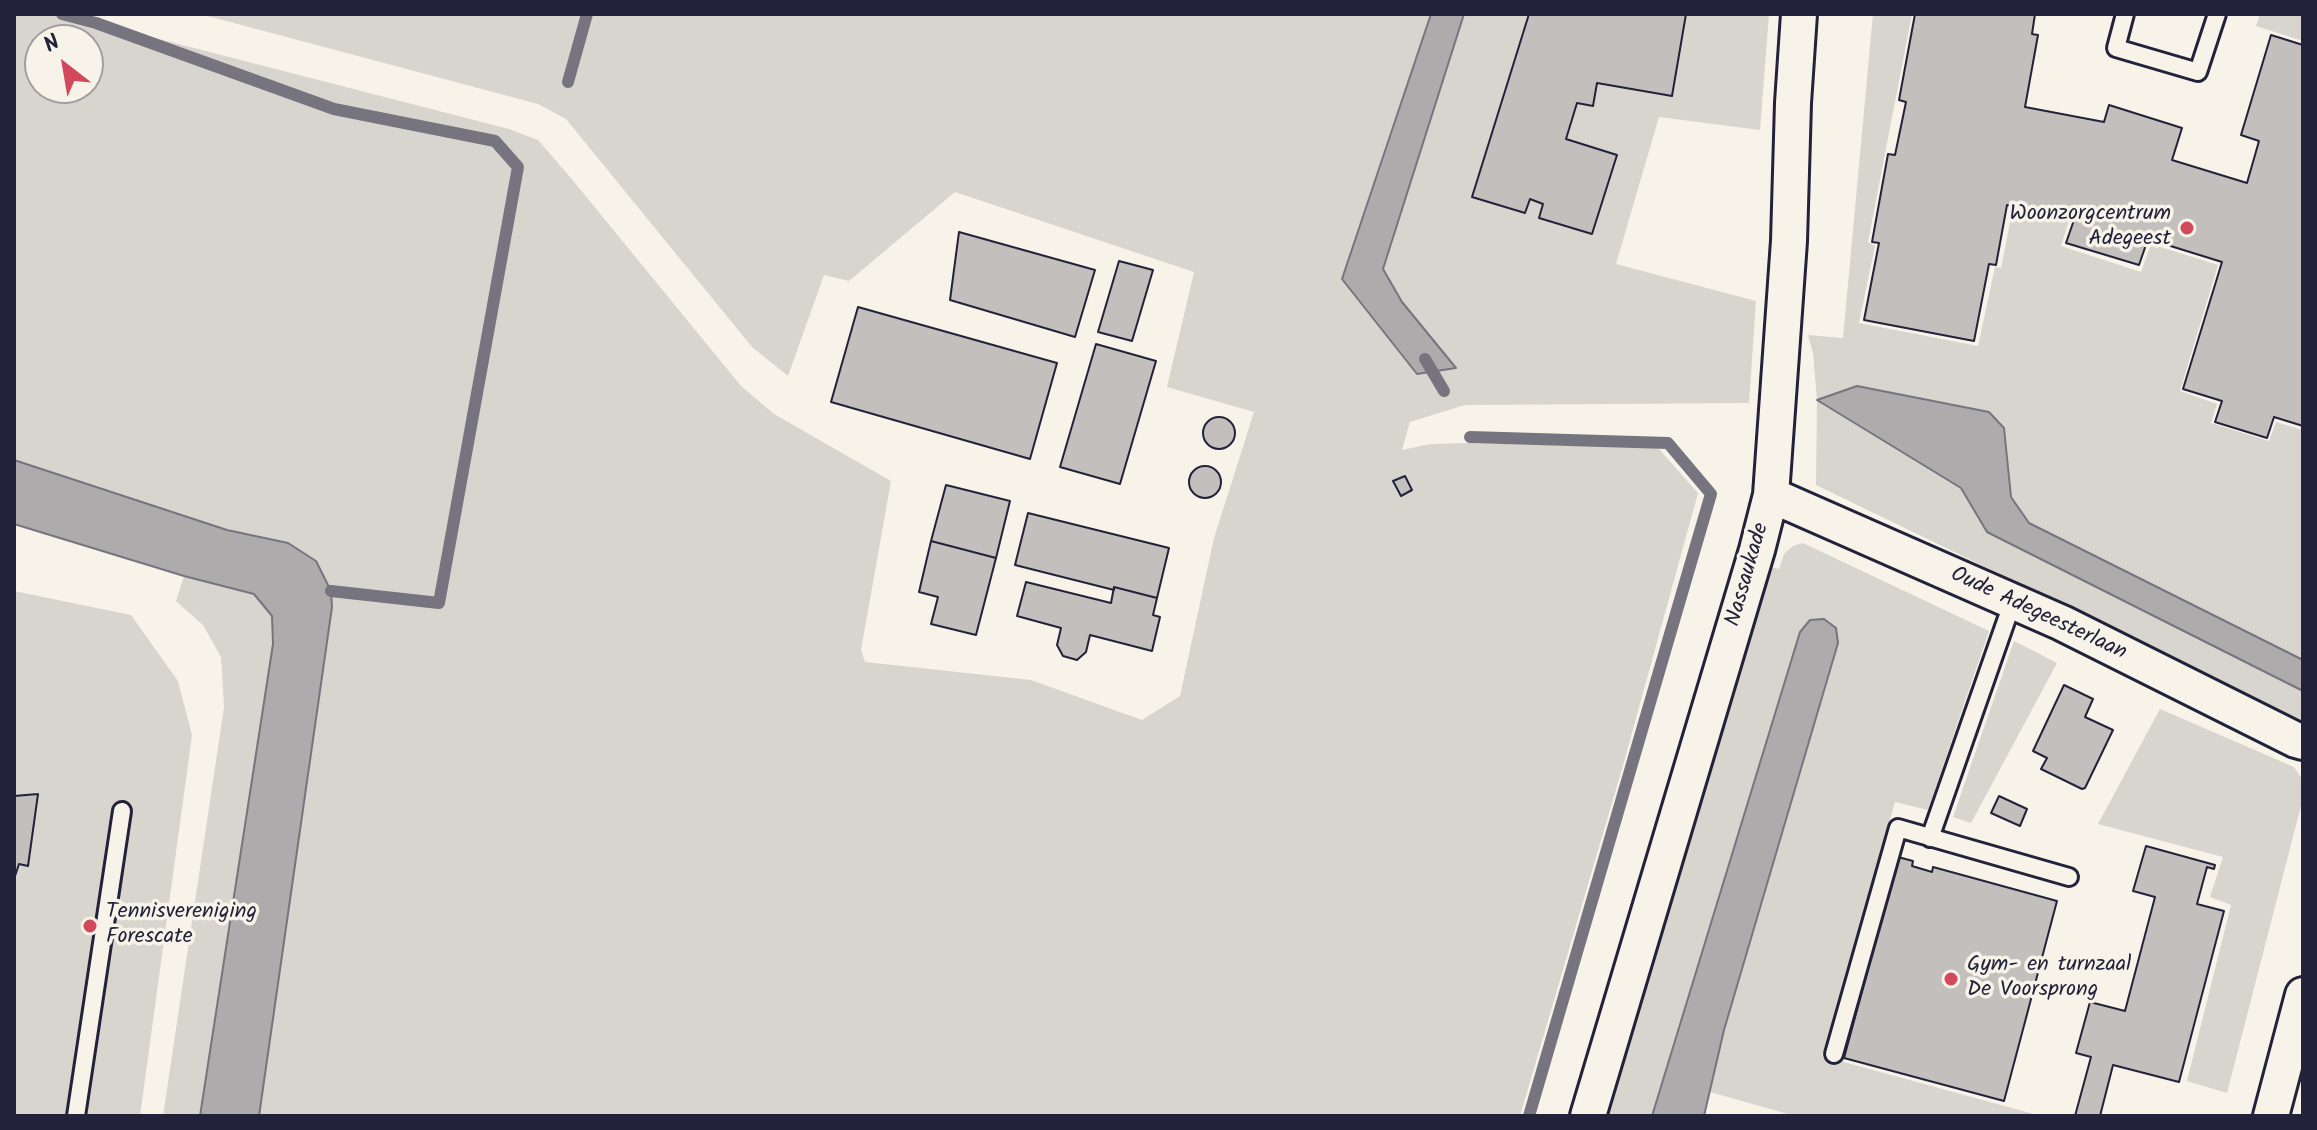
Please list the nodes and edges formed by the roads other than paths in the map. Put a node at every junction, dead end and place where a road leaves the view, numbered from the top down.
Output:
1 (1799, 14) edge
2 (2125, 14) edge
3 (2217, 14) edge
4 (1771, 495) junction
5 (2013, 601) junction
6 (2303, 742) edge
7 (122, 811) dead end
8 (1930, 838) junction
9 (2069, 877) dead end
10 (2303, 995) edge
11 (1834, 1054) dead end
12 (76, 1116) edge
13 (1588, 1116) edge
14 (2271, 1116) edge

1 - 4 street, Nassaukade
2 - 3 lane
4 - 5 street, Oude Adegeesterlaan
4 - 13 street, Nassaukade
5 - 6 street, Oude Adegeesterlaan
5 - 8 lane
7 - 12 lane
8 - 9 lane
8 - 11 lane
10 - 14 street

